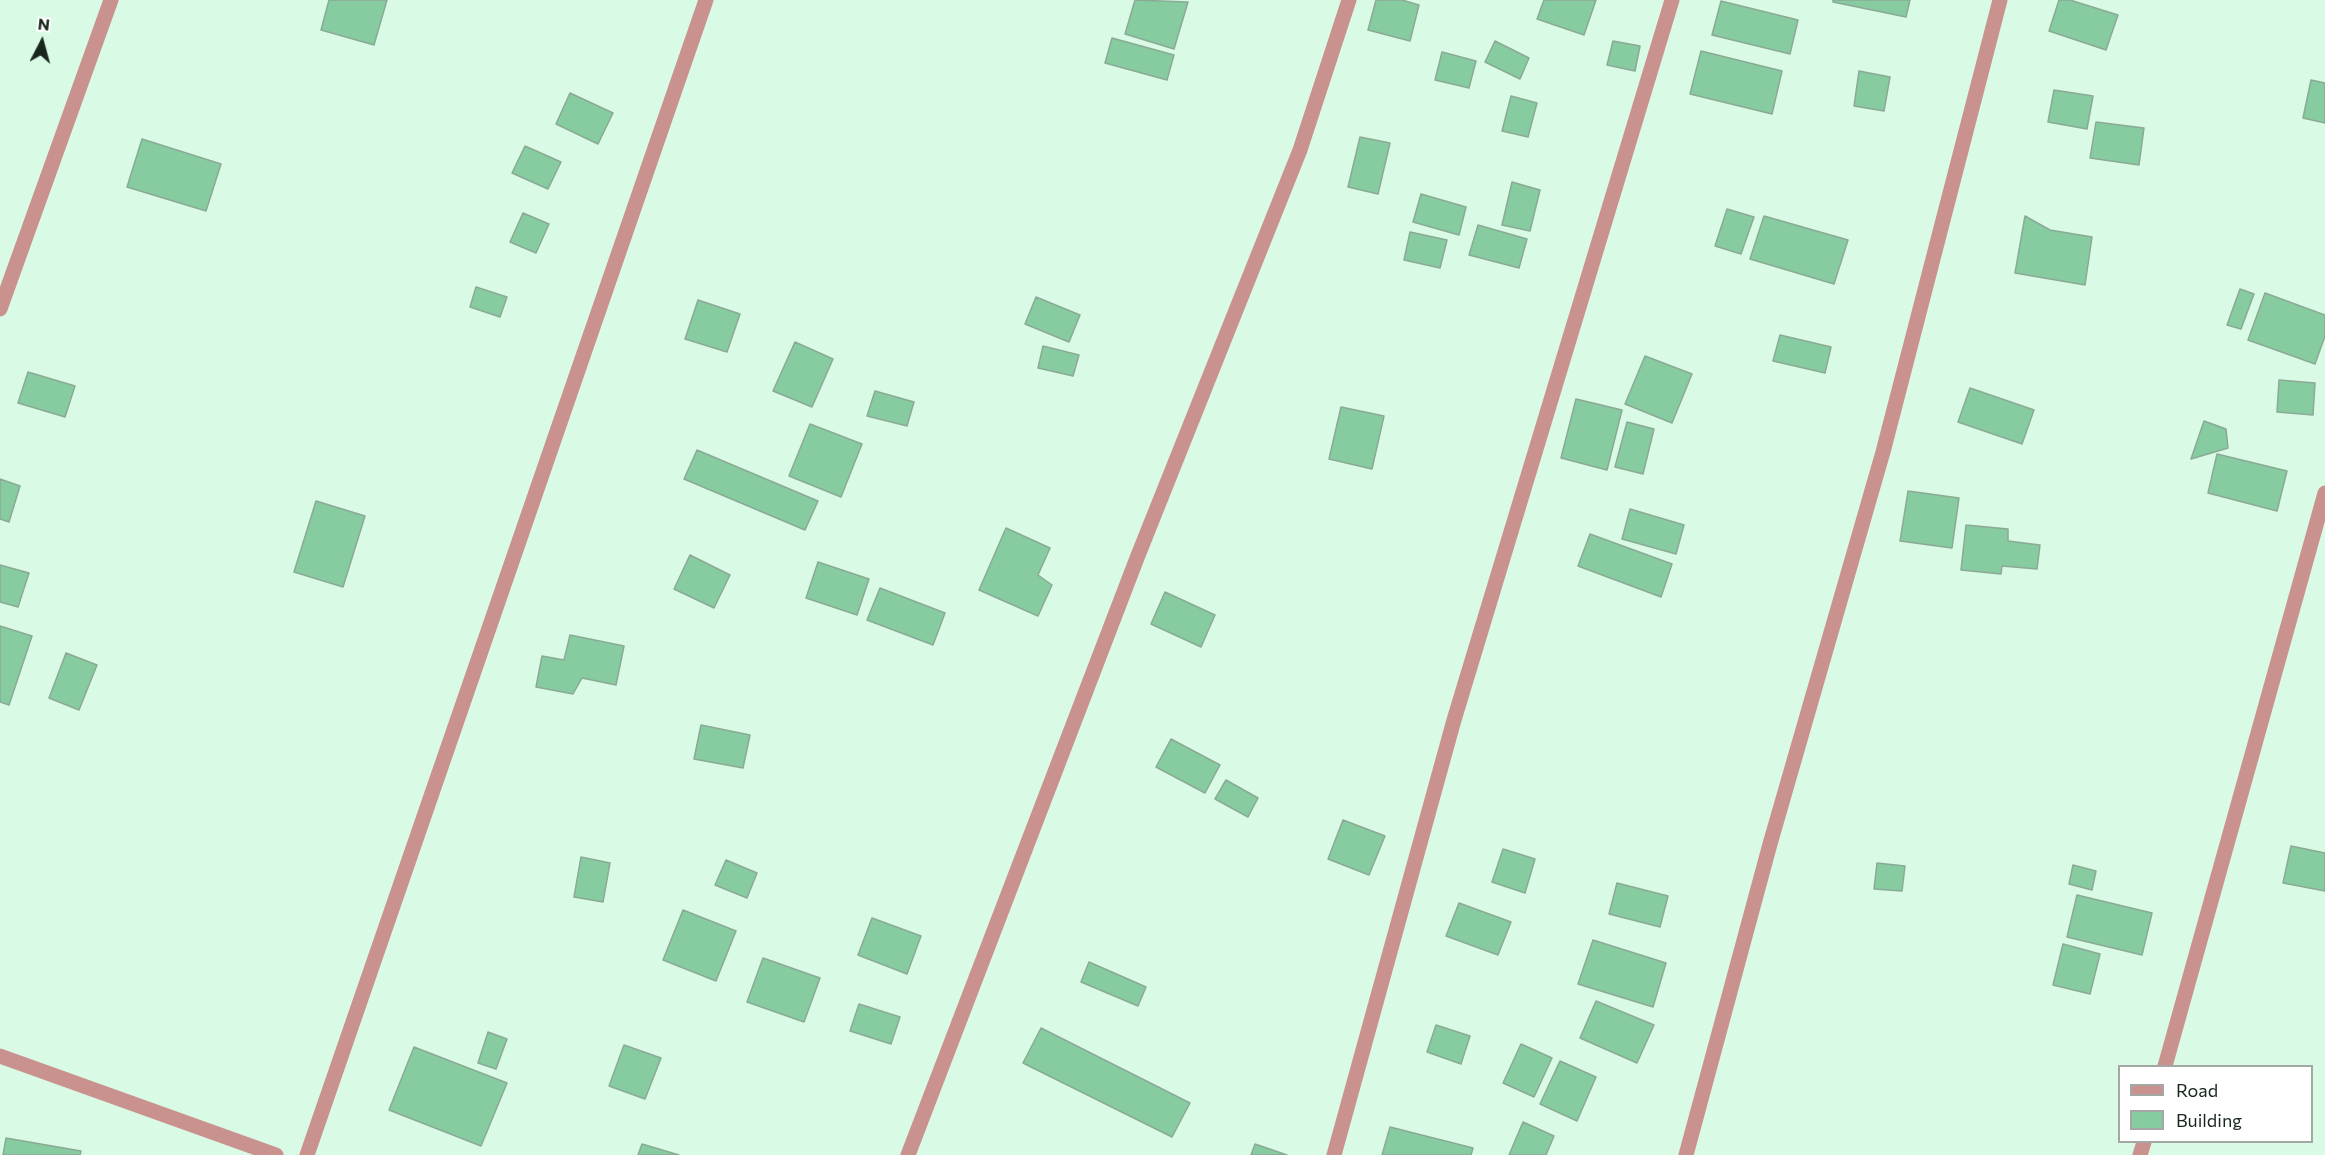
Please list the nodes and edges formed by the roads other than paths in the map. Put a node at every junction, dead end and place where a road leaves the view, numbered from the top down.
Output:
1 (111, 0) edge
2 (706, 0) edge
3 (1349, 0) edge
4 (1672, 0) edge
5 (2000, 0) edge
6 (0, 309) edge
7 (2325, 493) edge
8 (0, 1056) edge
9 (2165, 1065) edge
10 (276, 1155) edge
11 (307, 1155) edge
12 (908, 1155) edge
13 (1334, 1155) edge
14 (1686, 1155) edge

1 - 6 street
2 - 11 street
3 - 12 street
4 - 13 street
5 - 14 street
7 - 9 street
8 - 10 street

